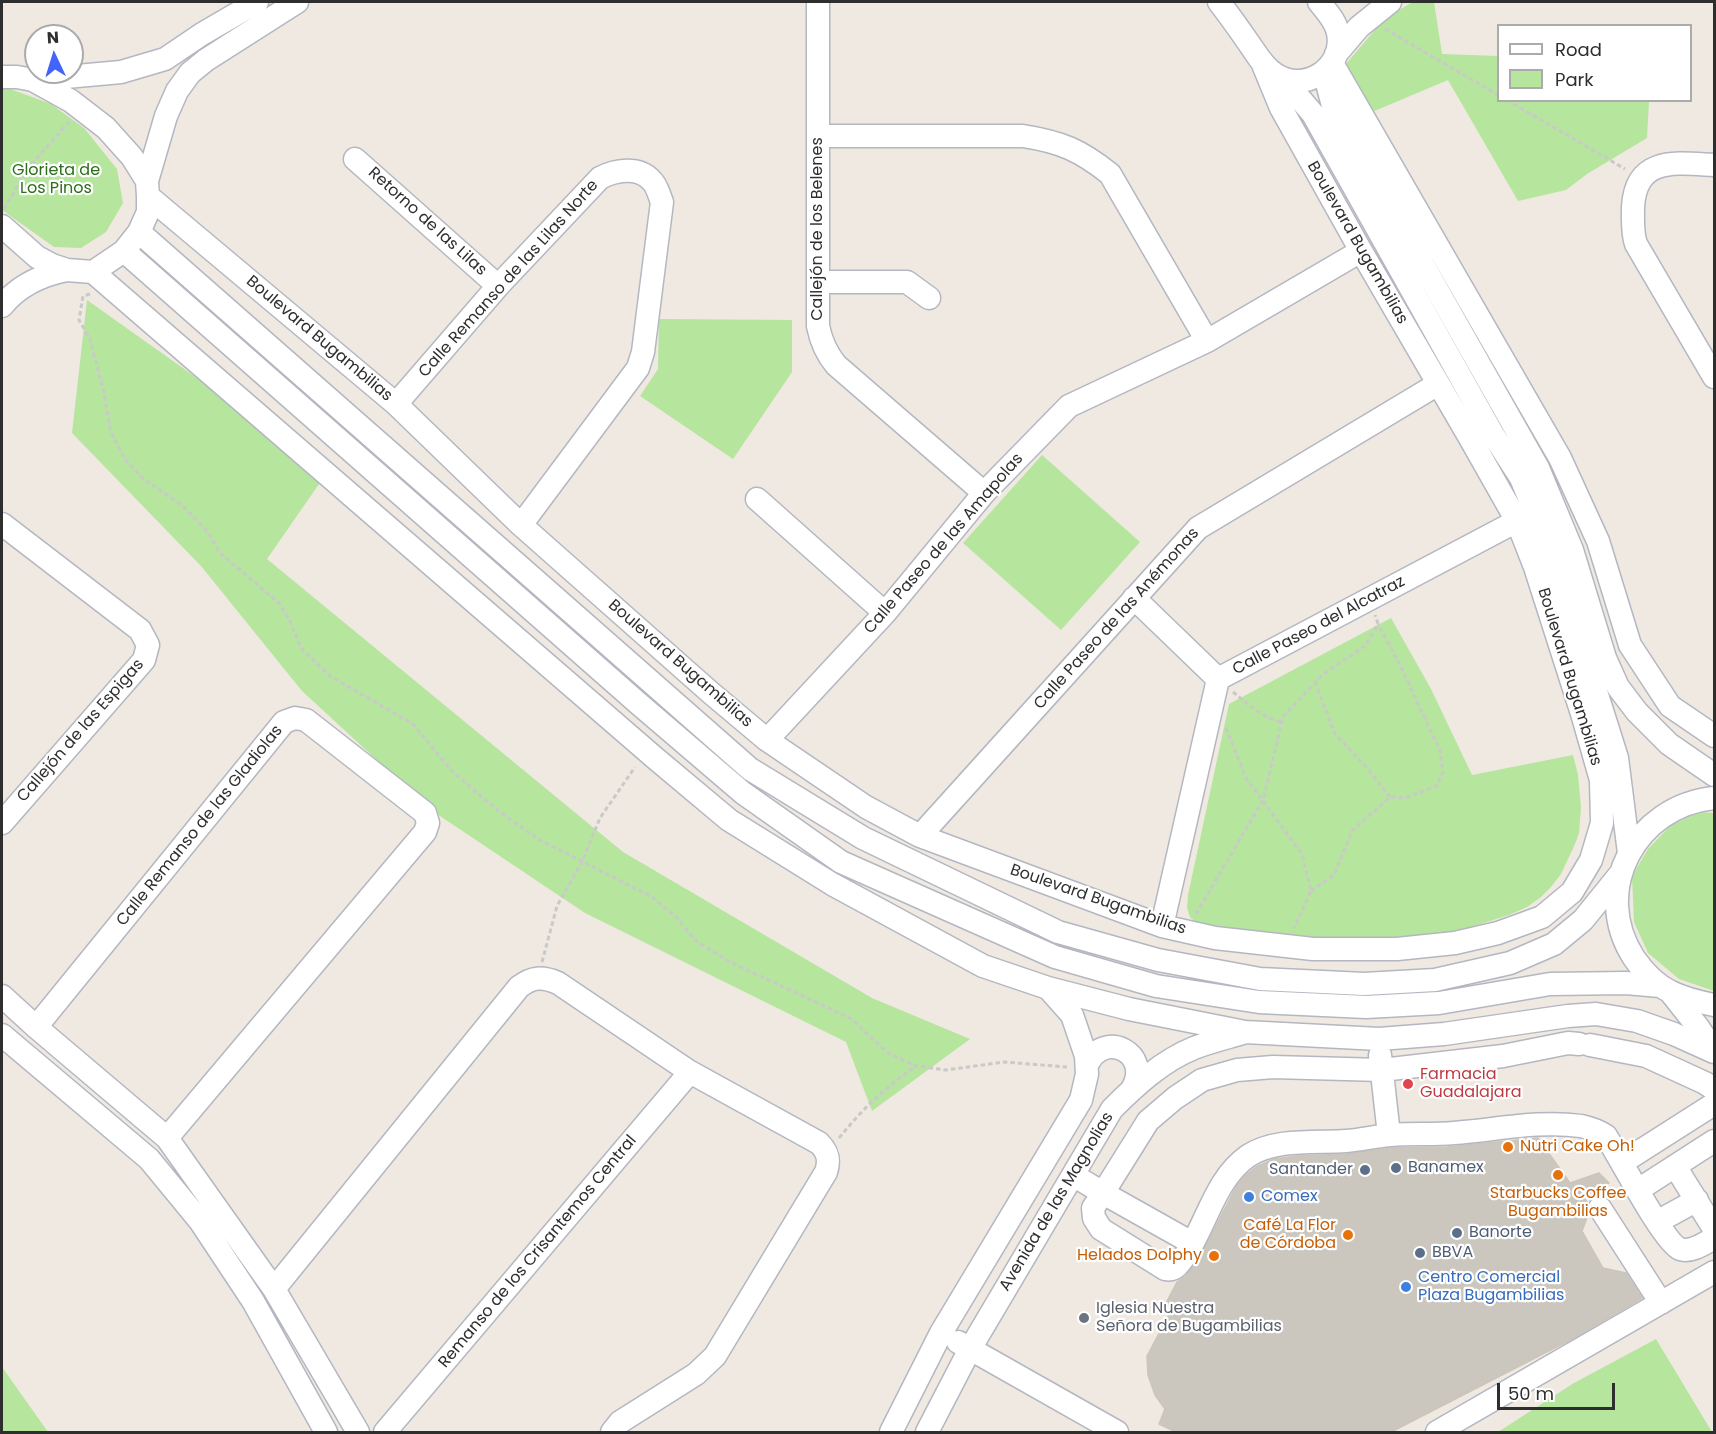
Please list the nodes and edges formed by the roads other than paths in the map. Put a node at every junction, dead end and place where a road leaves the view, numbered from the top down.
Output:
1 (297, 2) edge
2 (818, 2) edge
3 (1200, 2) edge
4 (1219, 2) edge
5 (1319, 2) edge
6 (249, 3) edge
7 (1375, 8) edge
8 (1234, 23) junction
9 (202, 33) junction
10 (206, 60) junction
11 (1262, 62) junction
12 (1331, 62) junction
13 (13, 76) edge
14 (1283, 79) junction
15 (818, 136) junction
16 (355, 159) dead end
17 (1714, 165) edge
18 (148, 188) junction
19 (2, 226) edge
20 (139, 232) junction
21 (124, 251) junction
22 (1361, 251) junction
23 (67, 270) junction
24 (102, 279) junction
25 (818, 282) junction
26 (498, 286) junction
27 (3, 296) edge
28 (929, 298) dead end
29 (1207, 341) junction
30 (1714, 377) edge
31 (1438, 384) junction
32 (396, 404) junction
33 (1461, 423) junction
34 (1492, 433) junction
35 (984, 493) junction
36 (757, 499) dead end
37 (1517, 522) junction
38 (2, 524) edge
39 (520, 525) junction
40 (1134, 598) junction
41 (885, 613) junction
42 (1218, 679) junction
43 (639, 704) junction
44 (1714, 736) edge
45 (767, 740) junction
46 (651, 754) junction
47 (1714, 775) edge
48 (837, 788) junction
49 (1714, 798) edge
50 (2, 823) edge
51 (920, 836) junction
52 (863, 838) junction
53 (1625, 863) junction
54 (825, 879) junction
55 (888, 883) junction
56 (1162, 926) junction
57 (1397, 949) junction
58 (1510, 963) junction
59 (1604, 983) junction
60 (1048, 988) junction
61 (1665, 989) junction
62 (2, 996) edge
63 (1236, 998) junction
64 (1714, 1005) edge
65 (1523, 1022) junction
66 (36, 1027) junction
67 (1245, 1032) junction
68 (2, 1035) edge
69 (1330, 1036) junction
70 (1379, 1039) junction
71 (1714, 1051) edge
72 (1087, 1065) junction
73 (1382, 1070) junction
74 (690, 1072) junction
75 (1132, 1089) junction
76 (1714, 1089) edge
77 (1714, 1104) edge
78 (1389, 1135) junction
79 (167, 1138) junction
80 (1714, 1141) edge
81 (1623, 1162) junction
82 (1675, 1166) junction
83 (1074, 1174) junction
84 (1638, 1190) junction
85 (1103, 1193) junction
86 (1696, 1200) junction
87 (1600, 1209) dead end
88 (1657, 1222) junction
89 (1714, 1229) edge
90 (1714, 1238) edge
91 (1192, 1243) junction
92 (1714, 1272) edge
93 (274, 1289) junction
94 (1661, 1303) junction
95 (941, 1333) junction
96 (970, 1349) junction
97 (326, 1432) edge
98 (358, 1432) edge
99 (385, 1432) edge
100 (612, 1432) edge
101 (891, 1432) edge
102 (927, 1432) edge
103 (1118, 1432) edge
104 (1437, 1432) edge

1 - 10 street
2 - 15 street, Callejón de los Belenes
3 - 8 street
4 - 8 street
5 - 12 street
6 - 9 street
7 - 12 street
8 - 11 street
9 - 10 street
9 - 13 street
10 - 18 street
11 - 14 street, Boulevard Bugambilias
11 - 22 street, Boulevard Bugambilias
12 - 14 street
12 - 44 street
12 - 47 street
13 - 18 street, Boulevard Bugambilias
14 - 34 street, Boulevard Bugambilias
15 - 25 street, Callejón de los Belenes
15 - 29 street
16 - 26 street, Retorno de las Lilas
17 - 30 street
18 - 20 street
18 - 32 street, Boulevard Bugambilias
19 - 23 street
20 - 21 street
20 - 52 street, Boulevard Bugambilias
21 - 24 street
21 - 43 street
22 - 29 street, Calle Paseo de las Amapolas
22 - 31 street, Boulevard Bugambilias
23 - 24 street
23 - 27 street
24 - 46 street
25 - 28 street
25 - 35 street, Callejón de los Belenes
26 - 32 street, Calle Remanso de las Lilas Norte
26 - 39 street, Calle Remanso de las Lilas Norte
29 - 35 street, Calle Paseo de las Amapolas
31 - 33 street, Boulevard Bugambilias
31 - 40 street, Calle Paseo de las Anémonas
32 - 39 street, Boulevard Bugambilias
33 - 34 street
33 - 37 street, Boulevard Bugambilias
34 - 53 street, Boulevard Bugambilias
35 - 41 street, Calle Paseo de las Amapolas
36 - 41 street
37 - 42 street, Calle Paseo del Alcatraz
37 - 57 street, Boulevard Bugambilias
38 - 50 street, Callejón de las Espigas
39 - 45 street, Boulevard Bugambilias
40 - 42 street
40 - 51 street, Calle Paseo de las Anémonas
41 - 45 street, Calle Paseo de las Amapolas
42 - 56 street, Calle Paseo del Alcatraz
43 - 46 street
43 - 55 street
45 - 48 street, Boulevard Bugambilias
46 - 54 street
48 - 51 street, Boulevard Bugambilias
48 - 52 street
49 - 53 street
51 - 56 street, Boulevard Bugambilias
52 - 58 street, Boulevard Bugambilias
53 - 58 street, Boulevard Bugambilias
53 - 61 street
54 - 55 street
54 - 60 street
55 - 63 street
56 - 57 street, Boulevard Bugambilias
57 - 58 street
59 - 61 street
59 - 63 street
59 - 65 street
60 - 67 street
60 - 72 street, Avenida de las Magnolias
61 - 64 street
61 - 71 street
62 - 66 street
63 - 69 street
65 - 70 street
65 - 71 street
66 - 79 street
66 - 79 street, Calle Remanso de las Gladiolas
67 - 69 street
67 - 75 street, Avenida de las Magnolias
68 - 97 street
69 - 70 street
70 - 73 street
72 - 75 street
72 - 95 street, Avenida de las Magnolias
73 - 76 street
73 - 78 street
73 - 85 street
74 - 93 street
74 - 99 street, Remanso de los Crisantemos Central
74 - 100 street
75 - 83 street, Avenida de las Magnolias
77 - 81 street
78 - 81 street
78 - 91 street
79 - 93 street
80 - 82 street
81 - 84 street
82 - 84 street
82 - 86 street
83 - 85 street
83 - 96 street, Avenida de las Magnolias
84 - 88 street
85 - 91 street
85 - 91 street
86 - 88 street
86 - 89 street
87 - 94 street
88 - 90 street
92 - 94 street
93 - 98 street
94 - 104 street
95 - 96 street
95 - 101 street, Avenida de las Magnolias
96 - 102 street, Avenida de las Magnolias
96 - 103 street

